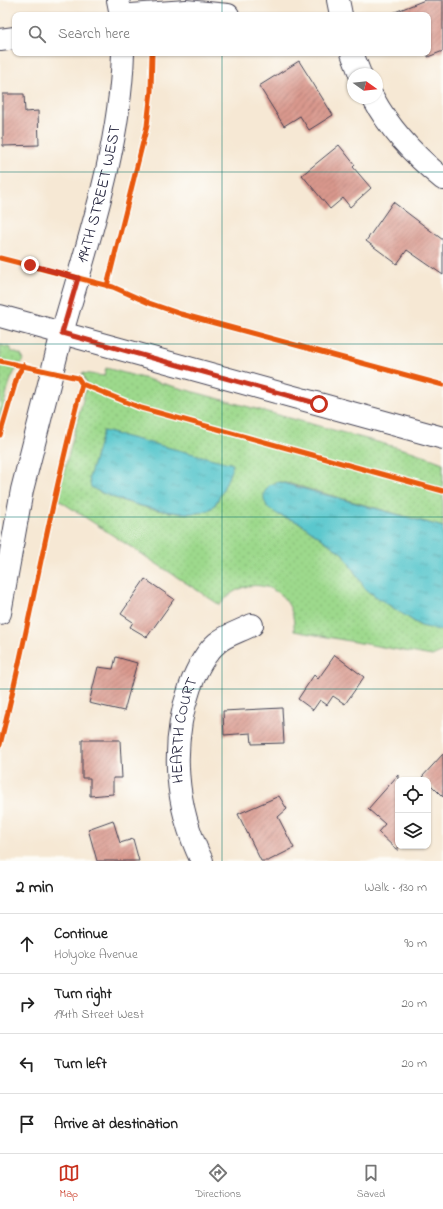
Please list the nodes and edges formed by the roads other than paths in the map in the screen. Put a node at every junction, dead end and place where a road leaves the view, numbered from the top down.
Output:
1 (118, 0) edge
2 (338, 0) edge
3 (120, 12) edge
4 (172, 12) edge
5 (196, 12) edge
6 (340, 12) edge
7 (12, 38) edge
8 (0, 40) edge
9 (123, 56) edge
10 (353, 56) edge
11 (358, 68) edge
12 (376, 104) edge
13 (443, 179) edge
14 (0, 316) edge
15 (62, 333) junction
16 (443, 438) edge
17 (0, 613) edge
18 (252, 625) dead end
19 (202, 861) edge

1 - 3 street
2 - 6 street
4 - 5 street
7 - 8 street
9 - 15 street, 194TH STREET WEST
10 - 11 street
12 - 13 street
14 - 15 street
15 - 16 street
15 - 17 street, 194TH STREET WEST
18 - 19 street, HEARTH COURT

